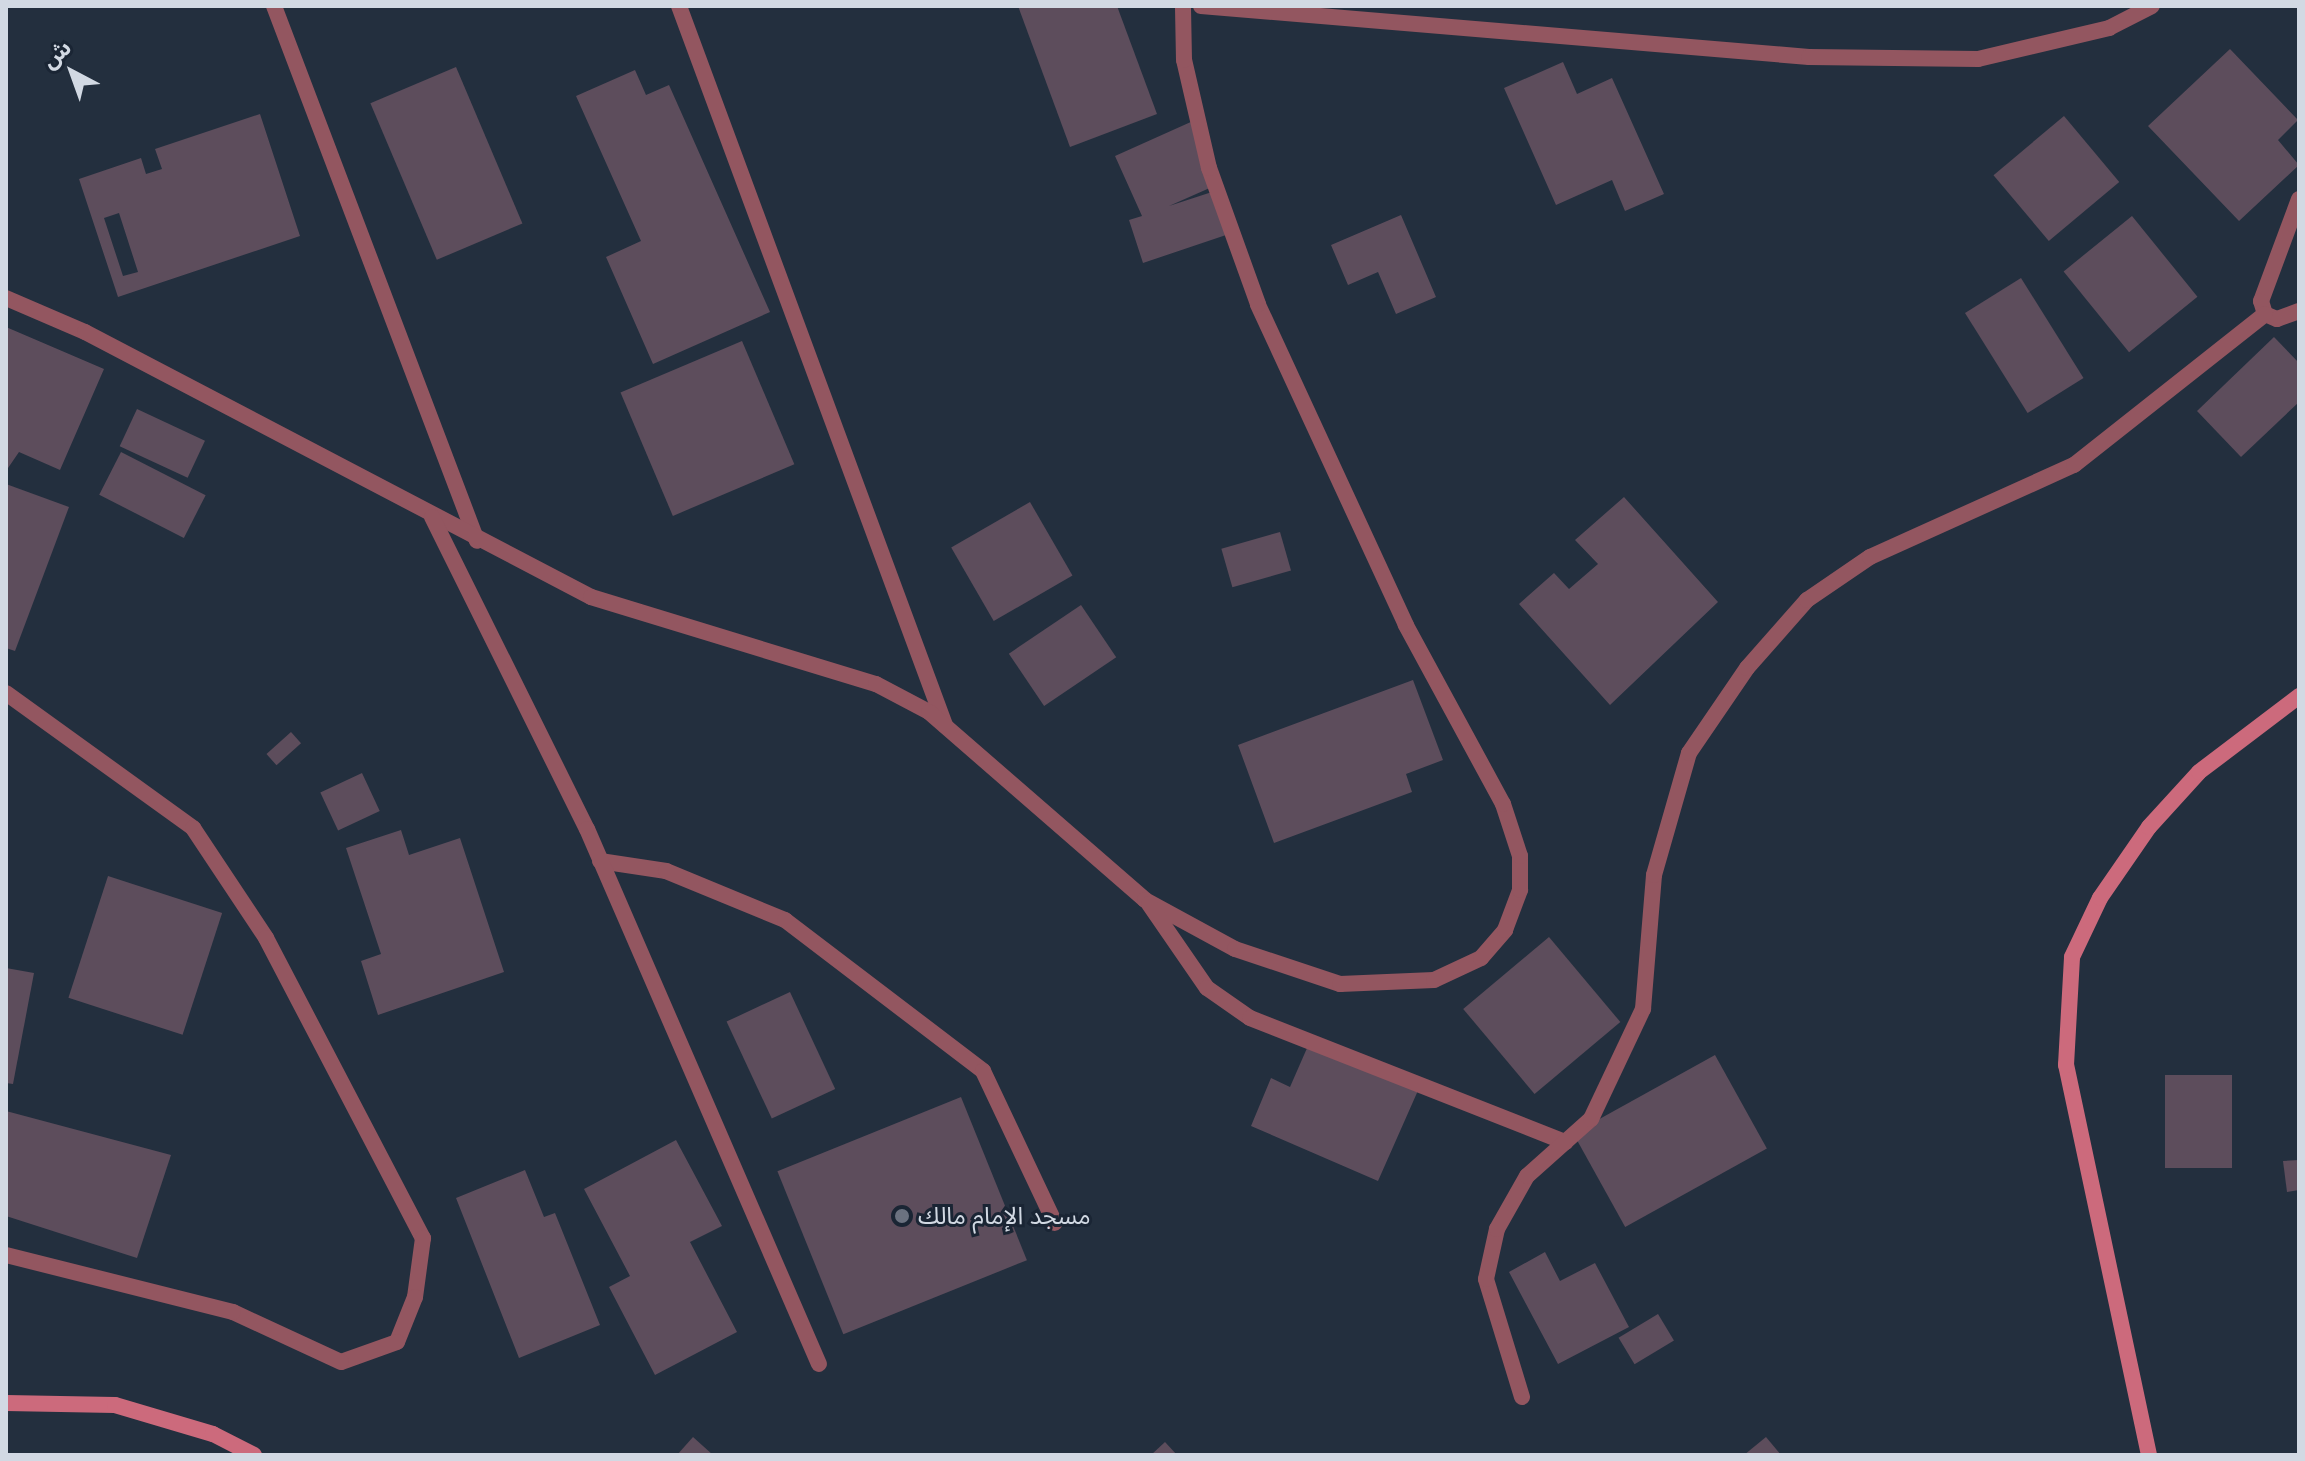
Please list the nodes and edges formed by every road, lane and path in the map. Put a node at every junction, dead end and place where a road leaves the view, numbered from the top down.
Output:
1 (274, 6) edge
2 (679, 6) edge
3 (1183, 6) edge
4 (1201, 6) edge
5 (2152, 6) edge
6 (2299, 199) edge
7 (6, 298) edge
8 (2299, 311) edge
9 (2265, 314) junction
10 (432, 517) junction
11 (477, 541) junction
12 (6, 693) edge
13 (2299, 696) edge
14 (946, 726) junction
15 (600, 861) junction
16 (1145, 900) junction
17 (1565, 1142) junction
18 (1055, 1223) dead end
19 (6, 1255) edge
20 (819, 1364) dead end
21 (1522, 1397) dead end
22 (6, 1403) edge
23 (254, 1455) edge
24 (2149, 1455) edge

1 - 11 street
2 - 14 street
3 - 16 street
4 - 5 street
6 - 9 street
7 - 10 street
8 - 9 street
9 - 17 street
10 - 11 street
10 - 15 street
11 - 14 street
12 - 19 street
13 - 24 main road
14 - 16 street
15 - 18 street
15 - 20 street
16 - 17 street
17 - 21 street
22 - 23 main road

